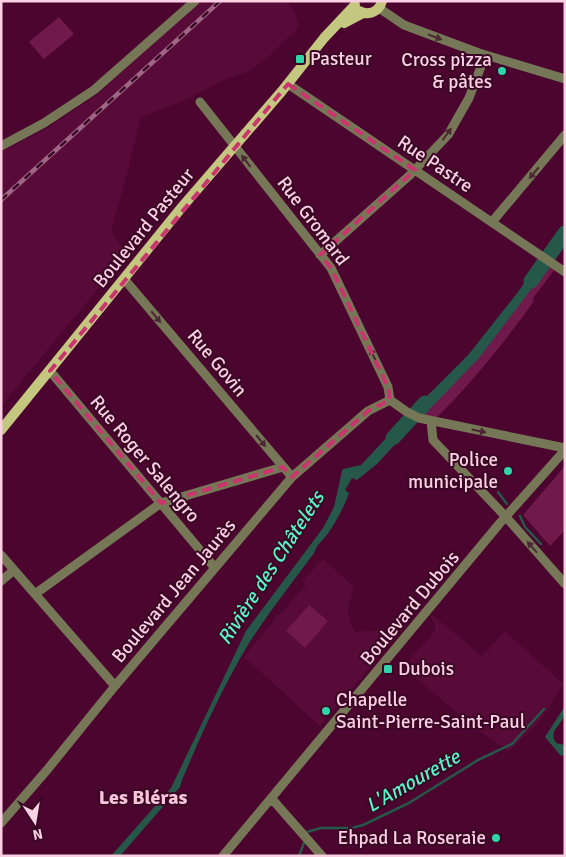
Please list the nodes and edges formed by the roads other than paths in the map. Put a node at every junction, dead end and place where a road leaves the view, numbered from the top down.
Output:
1 (195, 1) edge
2 (354, 2) edge
3 (380, 5) edge
4 (363, 13) junction
5 (315, 49) junction
6 (485, 56) junction
7 (565, 79) edge
8 (288, 84) junction
9 (200, 102) dead end
10 (565, 135) edge
11 (1, 146) edge
12 (234, 146) junction
13 (414, 170) junction
14 (492, 222) junction
15 (320, 255) junction
16 (565, 272) edge
17 (125, 280) junction
18 (50, 371) junction
19 (390, 400) junction
20 (431, 421) junction
21 (1, 430) edge
22 (565, 449) edge
23 (283, 466) junction
24 (292, 478) junction
25 (160, 503) junction
26 (506, 517) junction
27 (1, 555) edge
28 (216, 568) junction
29 (14, 570) junction
30 (1, 581) edge
31 (565, 584) edge
32 (35, 594) junction
33 (115, 686) junction
34 (272, 799) junction
35 (1, 823) edge
36 (223, 856) edge
37 (322, 856) edge

1 - 11 street
2 - 4 main road
2 - 5 main road, Boulevard Pasteur
3 - 4 main road, Boulevard Pasteur
3 -> 6 street
4 - 5 main road, Boulevard Pasteur
5 - 8 main road, Boulevard Pasteur
6 - 7 street
13 -> 6 street
8 - 12 main road, Boulevard Pasteur
8 - 13 street, Rue Pastre
9 - 12 street, Rue Gromard
10 -> 14 street
15 -> 12 street, Rue Gromard
12 - 17 main road, Boulevard Pasteur
13 - 14 street, Rue Pastre
13 - 15 street
14 - 16 street, Rue Pastre
19 -> 15 street, Rue Gromard
17 - 18 main road, Boulevard Pasteur
17 -> 23 street, Rue Govin
18 - 21 main road, Boulevard Pasteur
18 - 25 street, Rue Roger Salengro
19 - 20 street
19 - 24 street, Boulevard Jean Jaurès
20 -> 22 street
20 - 26 street
22 - 26 street, Boulevard Dubois
23 - 24 street, Rue Govin
23 - 25 street
24 - 28 street, Boulevard Jean Jaurès
25 - 28 street, Rue Roger Salengro
25 - 32 street
31 -> 26 street
26 - 34 street, Boulevard Dubois
27 - 29 street
28 - 33 street, Boulevard Jean Jaurès
29 - 30 street
29 - 32 street
32 - 33 street
33 - 35 street, Boulevard Jean Jaurès
34 - 36 street, Boulevard Dubois
34 - 37 street

